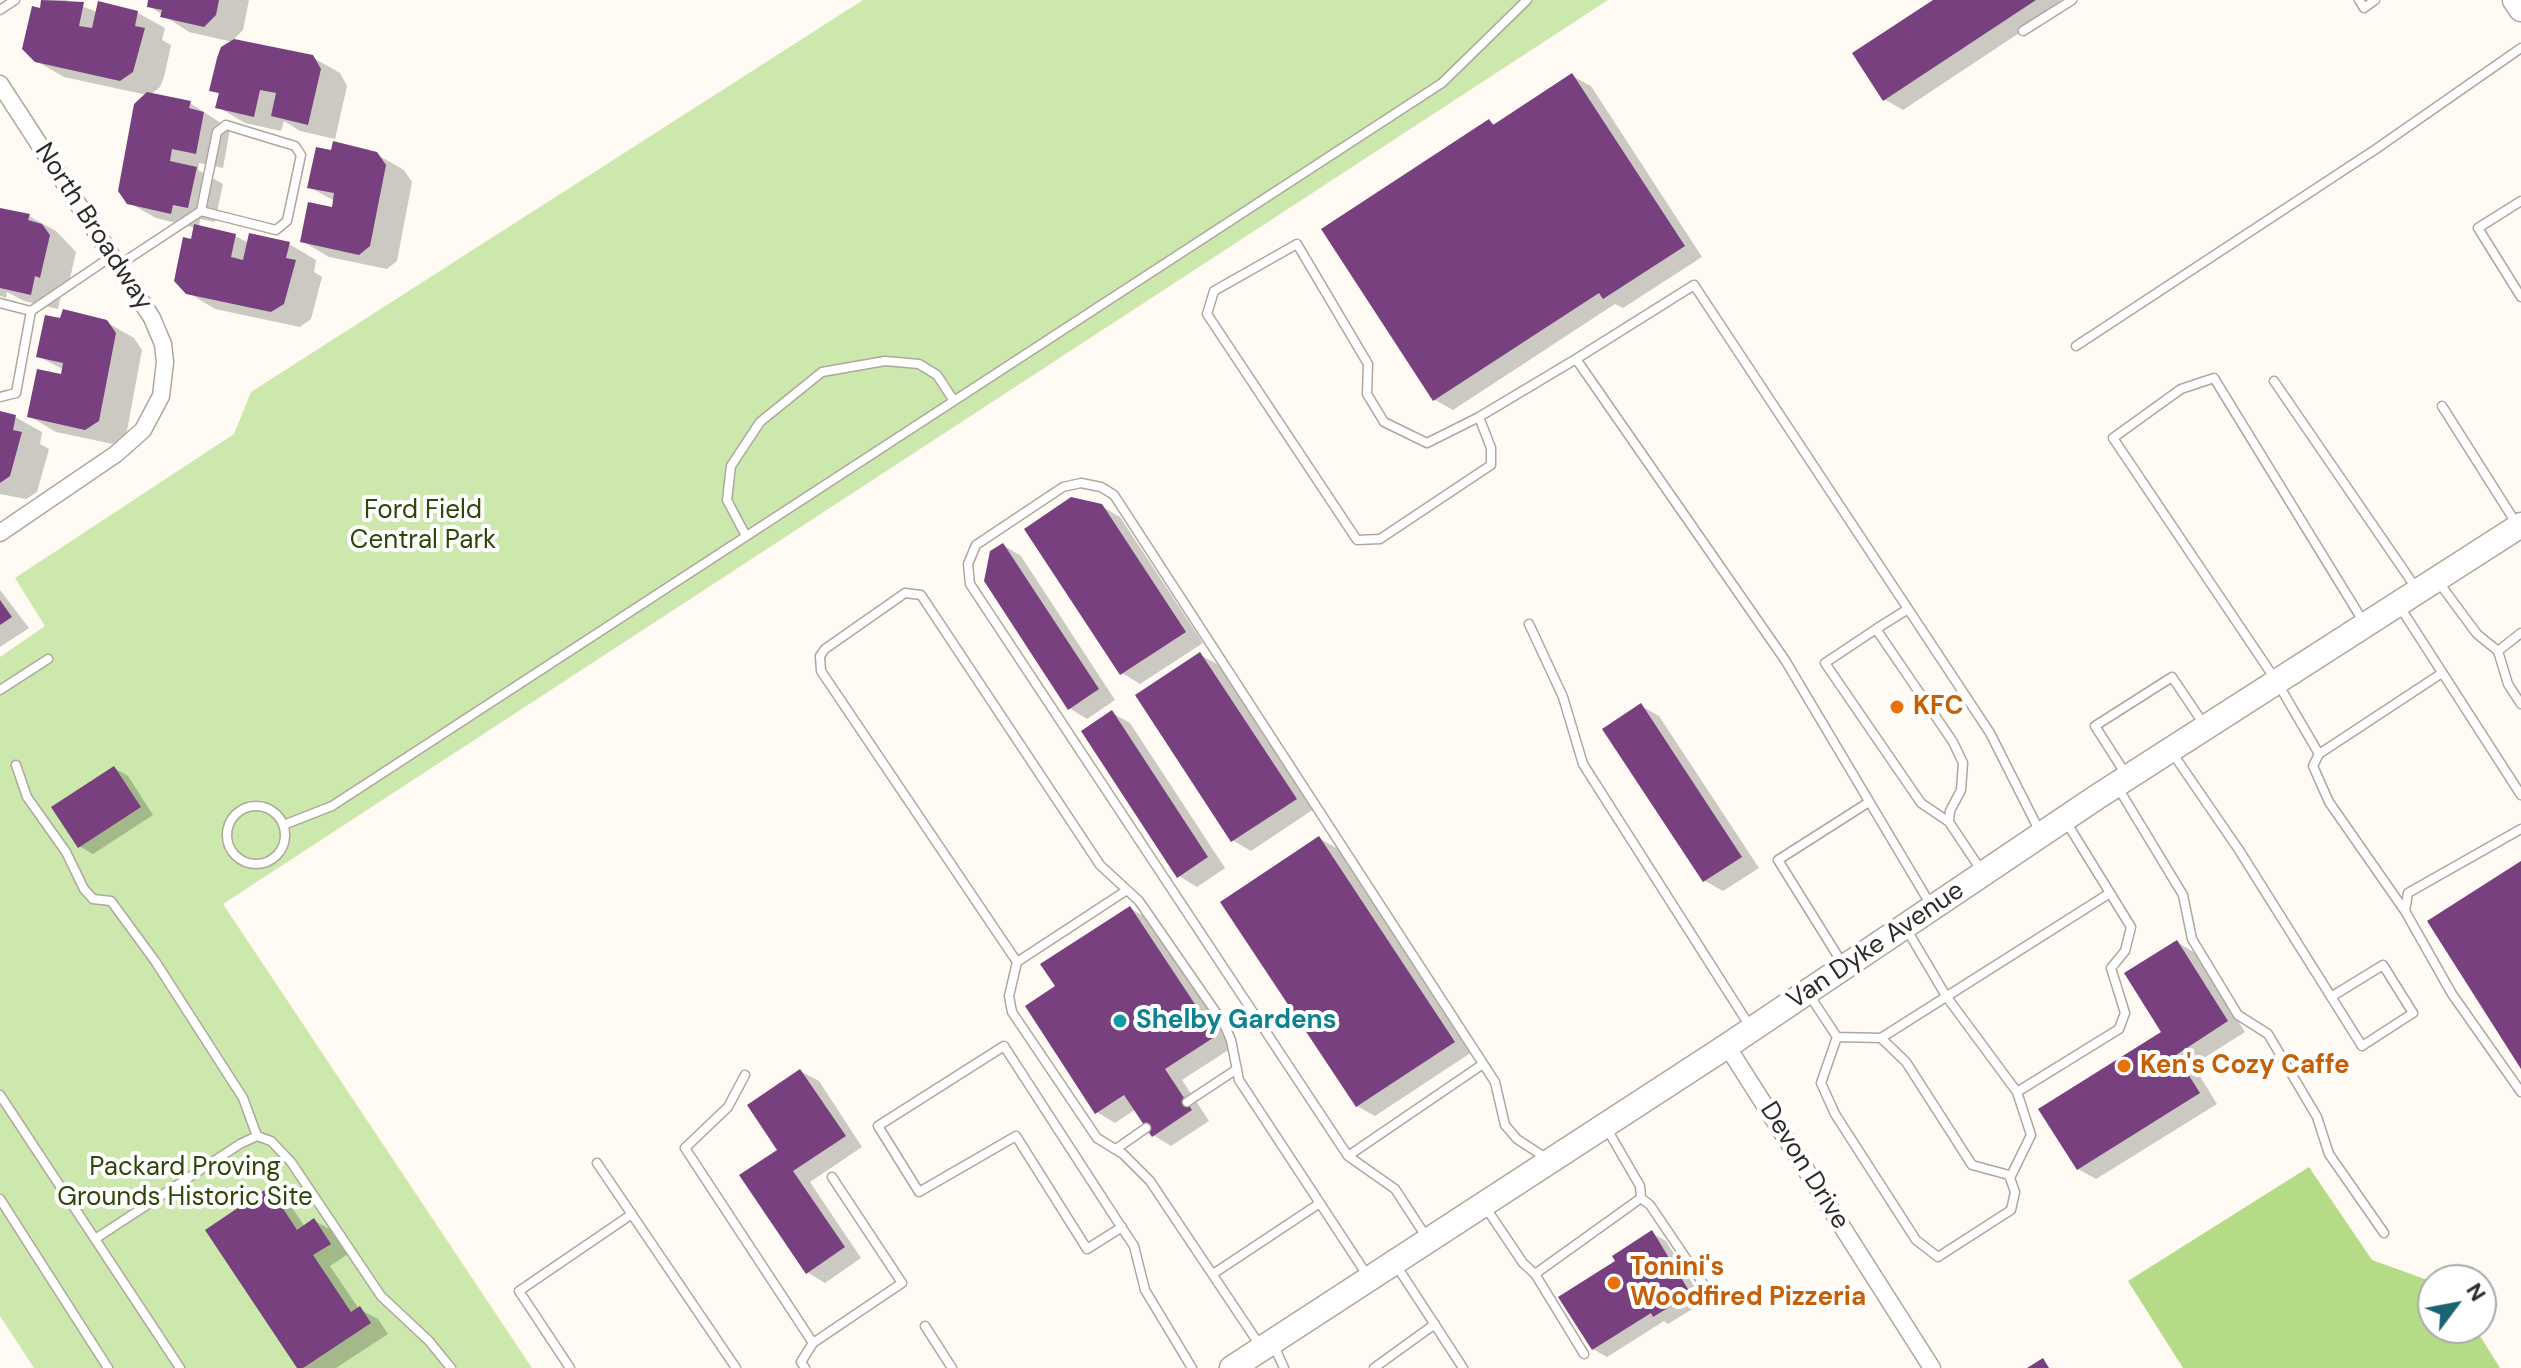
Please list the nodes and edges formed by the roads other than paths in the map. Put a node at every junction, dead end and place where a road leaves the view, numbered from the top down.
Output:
1 (15, 0) edge
2 (1527, 0) edge
3 (2072, 0) edge
4 (2359, 0) edge
5 (2375, 0) edge
6 (2515, 0) edge
7 (2521, 9) edge
8 (0, 10) edge
9 (2023, 31) dead end
10 (2521, 48) edge
11 (0, 84) edge
12 (2521, 201) edge
13 (201, 211) junction
14 (116, 261) junction
15 (2521, 297) edge
16 (0, 303) edge
17 (31, 311) junction
18 (2076, 346) dead end
19 (1576, 359) junction
20 (2274, 381) dead end
21 (0, 397) edge
22 (954, 401) junction
23 (2442, 406) dead end
24 (1479, 417) junction
25 (2520, 526) edge
26 (0, 533) edge
27 (746, 536) junction
28 (2428, 585) junction
29 (2398, 604) junction
30 (1908, 609) junction
31 (1529, 624) dead end
32 (2366, 625) junction
33 (1876, 629) junction
34 (2521, 633) edge
35 (2498, 651) junction
36 (48, 659) dead end
37 (2442, 673) junction
38 (2277, 682) junction
39 (0, 690) edge
40 (2521, 704) edge
41 (2206, 727) junction
42 (2170, 750) junction
43 (2319, 754) junction
44 (16, 765) dead end
45 (2122, 781) junction
46 (2521, 795) edge
47 (1869, 802) junction
48 (2065, 819) junction
49 (1949, 822) junction
50 (286, 824) junction
51 (2521, 829) edge
52 (2041, 835) junction
53 (1984, 873) junction
54 (1127, 890) junction
55 (2110, 893) junction
56 (1932, 908) junction
57 (2405, 911) junction
58 (1905, 926) junction
59 (1017, 962) junction
60 (1844, 967) junction
61 (1808, 992) junction
62 (1946, 996) junction
63 (2331, 997) junction
64 (1752, 1029) junction
65 (1837, 1037) junction
66 (1881, 1038) junction
67 (1727, 1046) junction
68 (1483, 1064) junction
69 (1237, 1069) junction
70 (745, 1075) dead end
71 (2017, 1092) junction
72 (2521, 1092) edge
73 (0, 1095) edge
74 (1187, 1102) dead end
75 (1605, 1125) junction
76 (1146, 1128) dead end
77 (257, 1136) junction
78 (1116, 1149) junction
79 (1348, 1156) junction
80 (1550, 1161) junction
81 (597, 1163) dead end
82 (832, 1177) dead end
83 (2010, 1178) junction
84 (1641, 1198) junction
85 (0, 1199) edge
86 (1320, 1203) junction
87 (1483, 1204) junction
88 (632, 1214) junction
89 (1122, 1227) junction
90 (2384, 1233) dead end
91 (95, 1239) junction
92 (1429, 1240) junction
93 (1394, 1262) junction
94 (1213, 1274) junction
95 (1535, 1274) junction
96 (1370, 1278) junction
97 (1704, 1285) dead end
98 (1435, 1324) junction
99 (925, 1326) dead end
100 (813, 1343) junction
101 (1267, 1345) junction
102 (1584, 1354) dead end
103 (108, 1368) edge
104 (180, 1368) edge
105 (451, 1368) edge
106 (570, 1368) edge
107 (736, 1368) edge
108 (805, 1368) edge
109 (952, 1368) edge
110 (1192, 1368) edge
111 (1232, 1368) edge
112 (1284, 1368) edge
113 (1374, 1368) edge
114 (1463, 1368) edge
115 (1932, 1368) edge

1 - 8 lane
2 - 22 lane
3 - 9 lane
4 - 5 lane
6 - 7 main road
10 - 18 lane
11 - 14 street, North Broadway
12 - 15 lane
13 - 13 lane
13 - 14 lane
14 - 17 lane
14 - 26 street, North Broadway
16 - 17 lane
17 - 21 lane
19 - 24 lane
19 - 30 lane
19 - 47 lane
20 - 28 lane
22 - 27 lane
22 - 27 lane
23 - 25 lane
24 - 24 lane
25 - 28 main road, Van Dyke Avenue
27 - 50 lane
28 - 29 main road, Van Dyke Avenue
28 - 35 lane
29 - 32 main road, Van Dyke Avenue
29 - 37 lane
30 - 33 lane
30 - 52 lane
31 - 64 lane
32 - 38 main road, Van Dyke Avenue
32 - 38 lane
33 - 49 lane
33 - 49 lane
34 - 35 lane
35 - 40 lane
36 - 39 lane
37 - 43 lane
37 - 46 lane
38 - 41 main road, Van Dyke Avenue
38 - 43 lane
41 - 42 main road, Van Dyke Avenue
41 - 45 lane
42 - 45 main road, Van Dyke Avenue
42 - 63 lane
43 - 57 lane
44 - 77 lane
45 - 48 main road, Van Dyke Avenue
45 - 90 lane
47 - 56 lane
47 - 60 lane
48 - 52 main road, Van Dyke Avenue
48 - 55 lane
49 - 53 lane
50 - 50 lane
51 - 57 lane
52 - 53 main road, Van Dyke Avenue
53 - 56 main road, Van Dyke Avenue
54 - 59 lane
54 - 59 lane
54 - 69 lane
55 - 62 lane
55 - 71 lane
56 - 58 main road, Van Dyke Avenue
57 - 72 lane
58 - 60 main road, Van Dyke Avenue
58 - 62 lane
59 - 78 lane
60 - 61 main road, Van Dyke Avenue
61 - 64 main road, Van Dyke Avenue
61 - 65 lane
62 - 66 lane
62 - 71 lane
63 - 63 lane
64 - 67 main road, Van Dyke Avenue
65 - 66 lane
65 - 83 lane
66 - 83 lane
67 - 75 main road, Van Dyke Avenue
67 - 115 street, Devon Drive
68 - 79 lane
68 - 79 lane
68 - 80 lane
69 - 74 lane
69 - 86 lane
70 - 100 lane
71 - 83 lane
73 - 91 lane
75 - 80 main road, Van Dyke Avenue
75 - 84 lane
76 - 78 lane
77 - 91 lane
77 - 105 lane
78 - 94 lane
79 - 92 lane
80 - 87 main road, Van Dyke Avenue
81 - 88 lane
82 - 100 lane
84 - 95 lane
84 - 97 lane
85 - 103 lane
86 - 94 lane
86 - 96 lane
87 - 92 main road, Van Dyke Avenue
87 - 95 lane
88 - 106 lane
88 - 107 lane
89 - 89 lane
89 - 110 lane
91 - 104 lane
92 - 93 main road, Van Dyke Avenue
93 - 96 main road, Van Dyke Avenue
93 - 98 lane
94 - 101 lane
95 - 102 lane
96 - 101 main road, Van Dyke Avenue
98 - 113 lane
98 - 114 lane
99 - 109 lane
100 - 108 lane
101 - 111 main road, Van Dyke Avenue
101 - 112 lane

